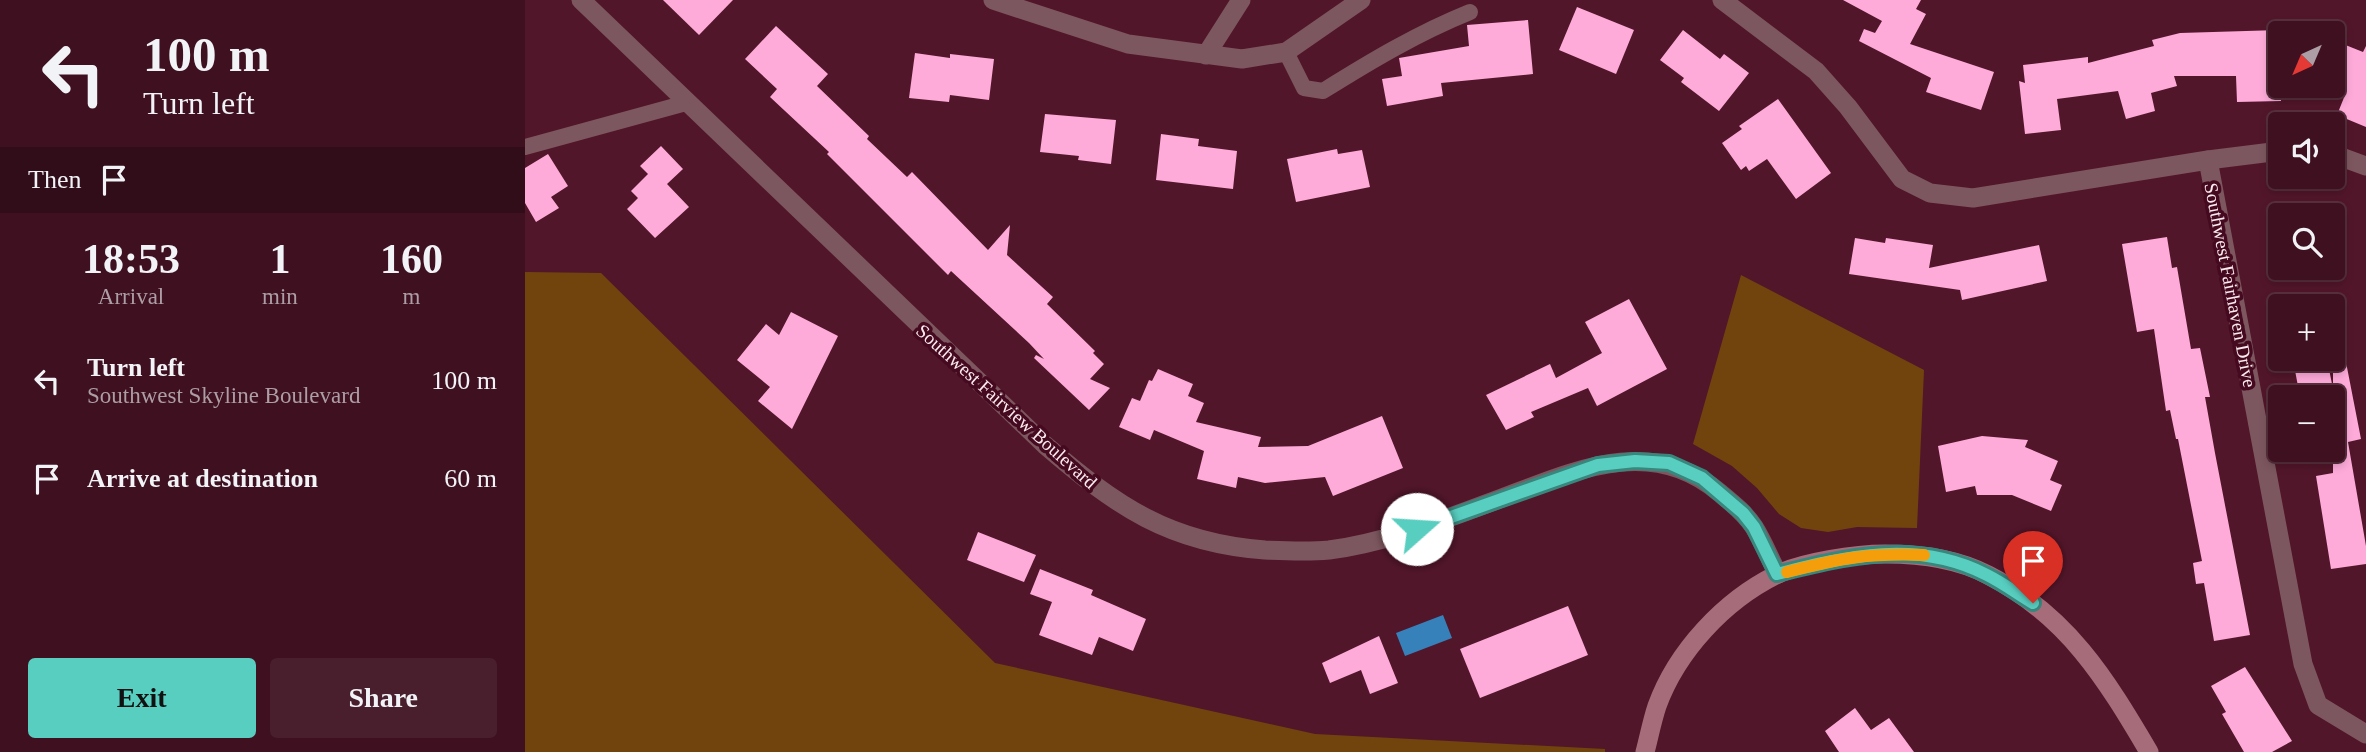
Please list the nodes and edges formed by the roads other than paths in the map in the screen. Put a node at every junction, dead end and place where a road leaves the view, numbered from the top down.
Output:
1 (581, 0) edge
2 (993, 0) edge
3 (1241, 0) edge
4 (1361, 0) edge
5 (1722, 0) edge
6 (1470, 12) dead end
7 (1286, 52) junction
8 (1206, 55) junction
9 (686, 103) junction
10 (525, 147) edge
11 (2268, 152) edge
12 (2345, 158) edge
13 (2208, 160) junction
14 (2366, 166) edge
15 (1777, 574) junction
16 (2366, 734) edge
17 (1645, 752) edge
18 (2149, 752) edge

1 - 9 street, Southwest Fairview Boulevard
2 - 8 street
3 - 8 street
4 - 7 street
5 - 13 street, Southwest Fairhaven Drive
6 - 7 lane
7 - 8 street
9 - 10 lane
9 - 15 street, Southwest Fairview Boulevard
11 - 13 street
12 - 14 street
13 - 16 street, Southwest Fairhaven Drive
15 - 17 main road
15 - 18 main road

